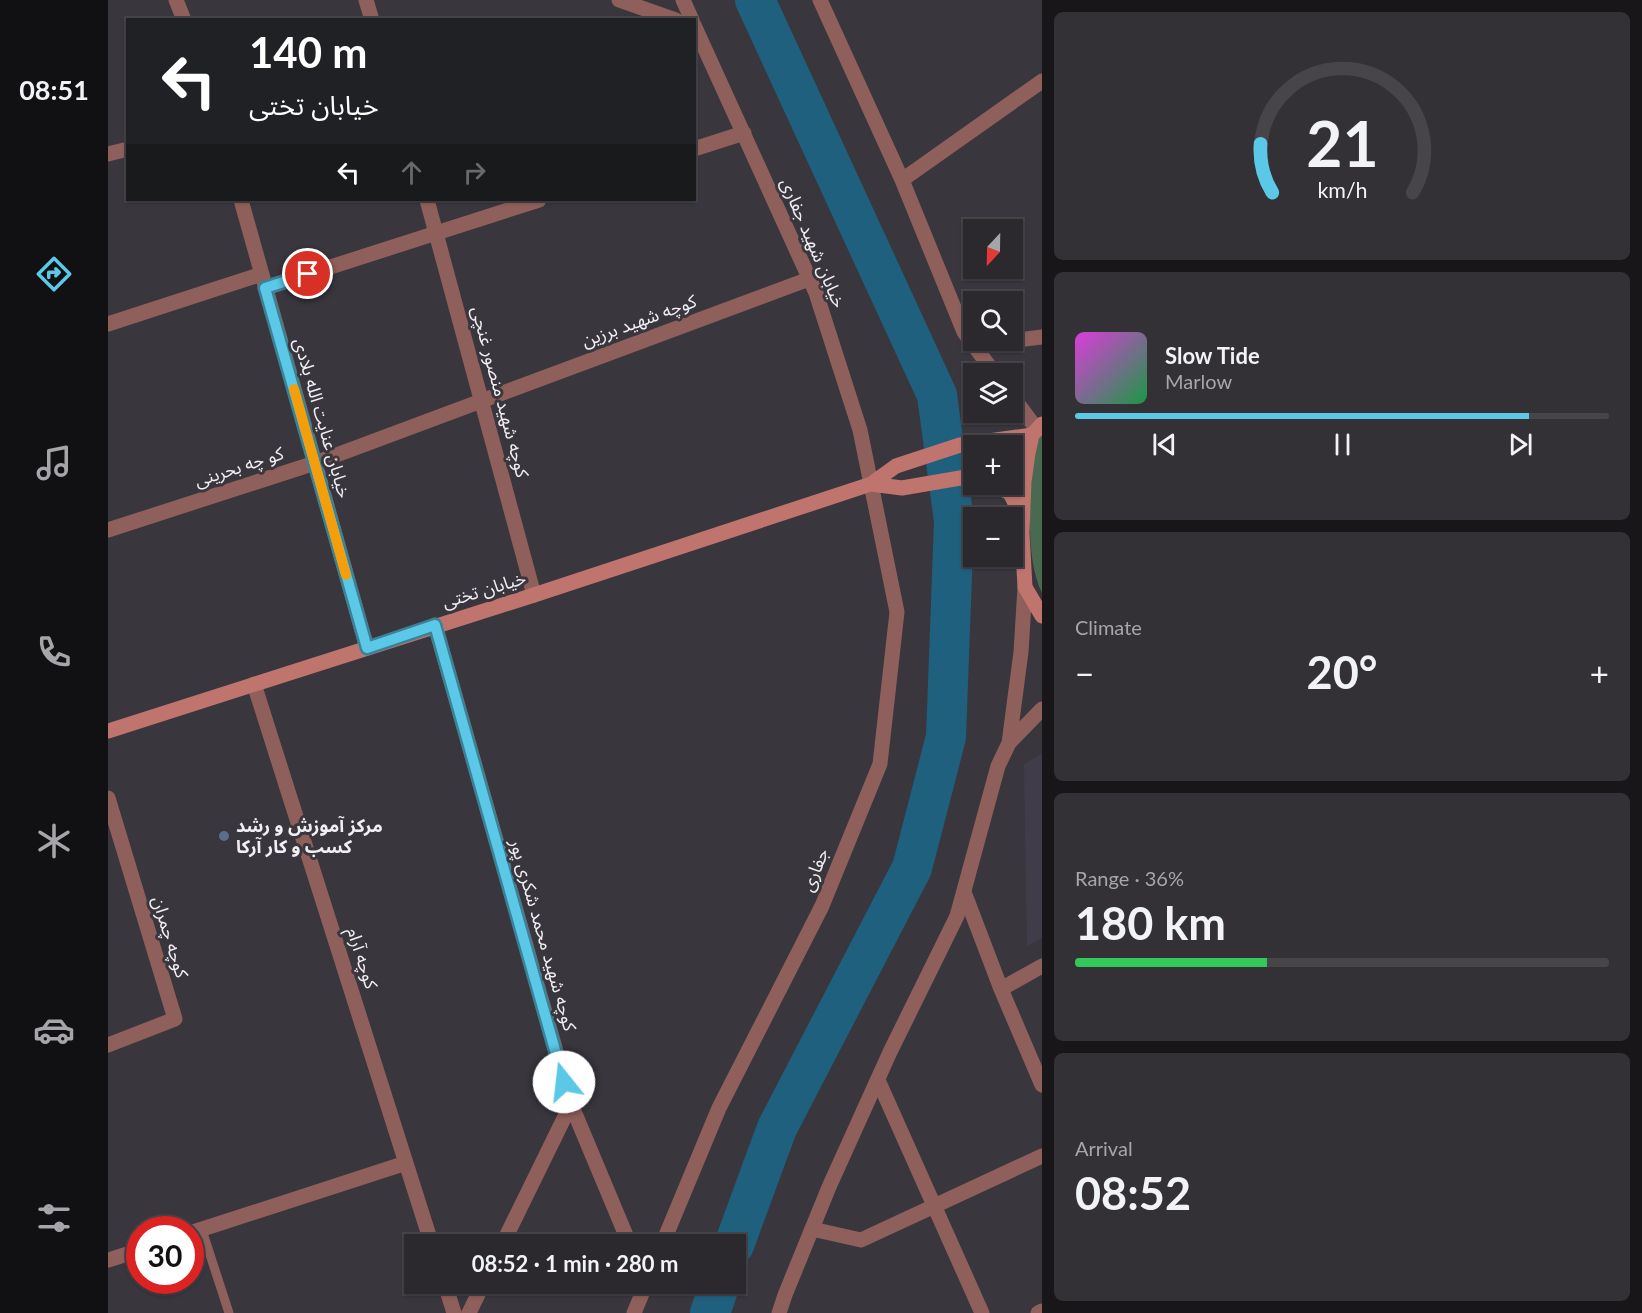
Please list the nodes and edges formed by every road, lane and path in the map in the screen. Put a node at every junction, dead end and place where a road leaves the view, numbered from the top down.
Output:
1 (176, 0) edge
2 (366, 0) edge
3 (619, 0) edge
4 (683, 0) edge
5 (820, 0) edge
6 (183, 18) edge
7 (371, 18) edge
8 (670, 18) edge
9 (691, 18) edge
10 (696, 28) edge
11 (1042, 81) edge
12 (744, 134) junction
13 (696, 148) edge
14 (126, 150) edge
15 (108, 154) edge
16 (902, 180) junction
17 (241, 201) edge
18 (427, 201) edge
19 (536, 201) edge
20 (437, 232) junction
21 (809, 279) junction
22 (263, 281) junction
23 (963, 320) edge
24 (108, 324) edge
25 (1042, 337) edge
26 (1023, 339) edge
27 (482, 401) junction
28 (1023, 411) edge
29 (1037, 429) edge
30 (315, 463) junction
31 (963, 479) edge
32 (871, 484) junction
33 (1023, 519) joint
34 (108, 530) edge
35 (1025, 586) junction
36 (534, 595) junction
37 (1042, 616) edge
38 (435, 625) junction
39 (367, 648) junction
40 (254, 684) junction
41 (1042, 709) edge
42 (108, 731) edge
43 (1009, 743) junction
44 (108, 798) edge
45 (964, 891) junction
46 (1042, 966) edge
47 (1001, 989) junction
48 (108, 1045) edge
49 (878, 1080) junction
50 (1042, 1085) edge
51 (571, 1104) junction
52 (1042, 1156) edge
53 (406, 1163) junction
54 (934, 1206) junction
55 (204, 1229) edge
56 (812, 1229) junction
57 (429, 1234) edge
58 (507, 1234) edge
59 (625, 1234) edge
60 (667, 1234) edge
61 (204, 1252) edge
62 (126, 1254) edge
63 (108, 1260) edge
64 (448, 1294) edge
65 (478, 1294) edge
66 (642, 1294) edge
67 (229, 1313) edge
68 (454, 1313) edge
69 (469, 1313) edge
70 (634, 1313) edge
71 (779, 1313) edge
72 (982, 1313) edge

1 - 6 street
2 - 7 street
3 - 8 street
4 - 9 street
5 - 16 street
10 - 12 street, خیابان شهید جفاری
11 - 16 street
12 - 13 street
12 - 21 street, خیابان شهید جفاری
14 - 15 street
16 - 23 street
17 - 22 street, خیابان عنایت الله بلادی
18 - 20 street, کوچه شهید منصور غنچی
19 - 20 street
20 - 22 street
20 - 27 street, کوچه شهید منصور غنچی
21 - 27 street, کوچه شهید برزین
21 - 32 street, خیابان شهید جفاری
22 - 24 street
22 - 30 street, خیابان عنایت الله بلادی
25 - 26 street
27 - 30 street, کو چه بحرینی
27 - 36 street, کوچه شهید منصور غنچی
28 - 29 street
29 - 32 main road, خیابان تختی
29 - 33 main road
30 - 34 street, کو چه بحرینی
30 - 39 street, خیابان عنایت الله بلادی
31 - 32 main road, خیابان تختی
32 - 36 main road, خیابان تختی
32 - 60 street, جفاری
33 - 35 main road
35 - 37 main road
35 - 43 street
36 - 38 main road, خیابان تختی
38 - 39 main road, خیابان تختی
38 - 51 street, کوچه شهید محمد شکری پور
39 - 40 main road, خیابان تختی
40 - 42 main road, خیابان تختی
40 - 53 street, کوچه آرام
41 - 43 street
43 - 45 street
44 - 48 street, کوچه چمران
45 - 47 street
45 - 49 street
46 - 47 street
47 - 50 street
49 - 54 street
49 - 56 street
51 - 58 street
51 - 59 street, کوچه شهید محمد شکری پور
52 - 54 street
53 - 55 street
53 - 57 street, کوچه آرام
54 - 56 street
54 - 72 street
56 - 71 street
61 - 67 lane
62 - 63 street
64 - 68 street
65 - 69 street
66 - 70 street

